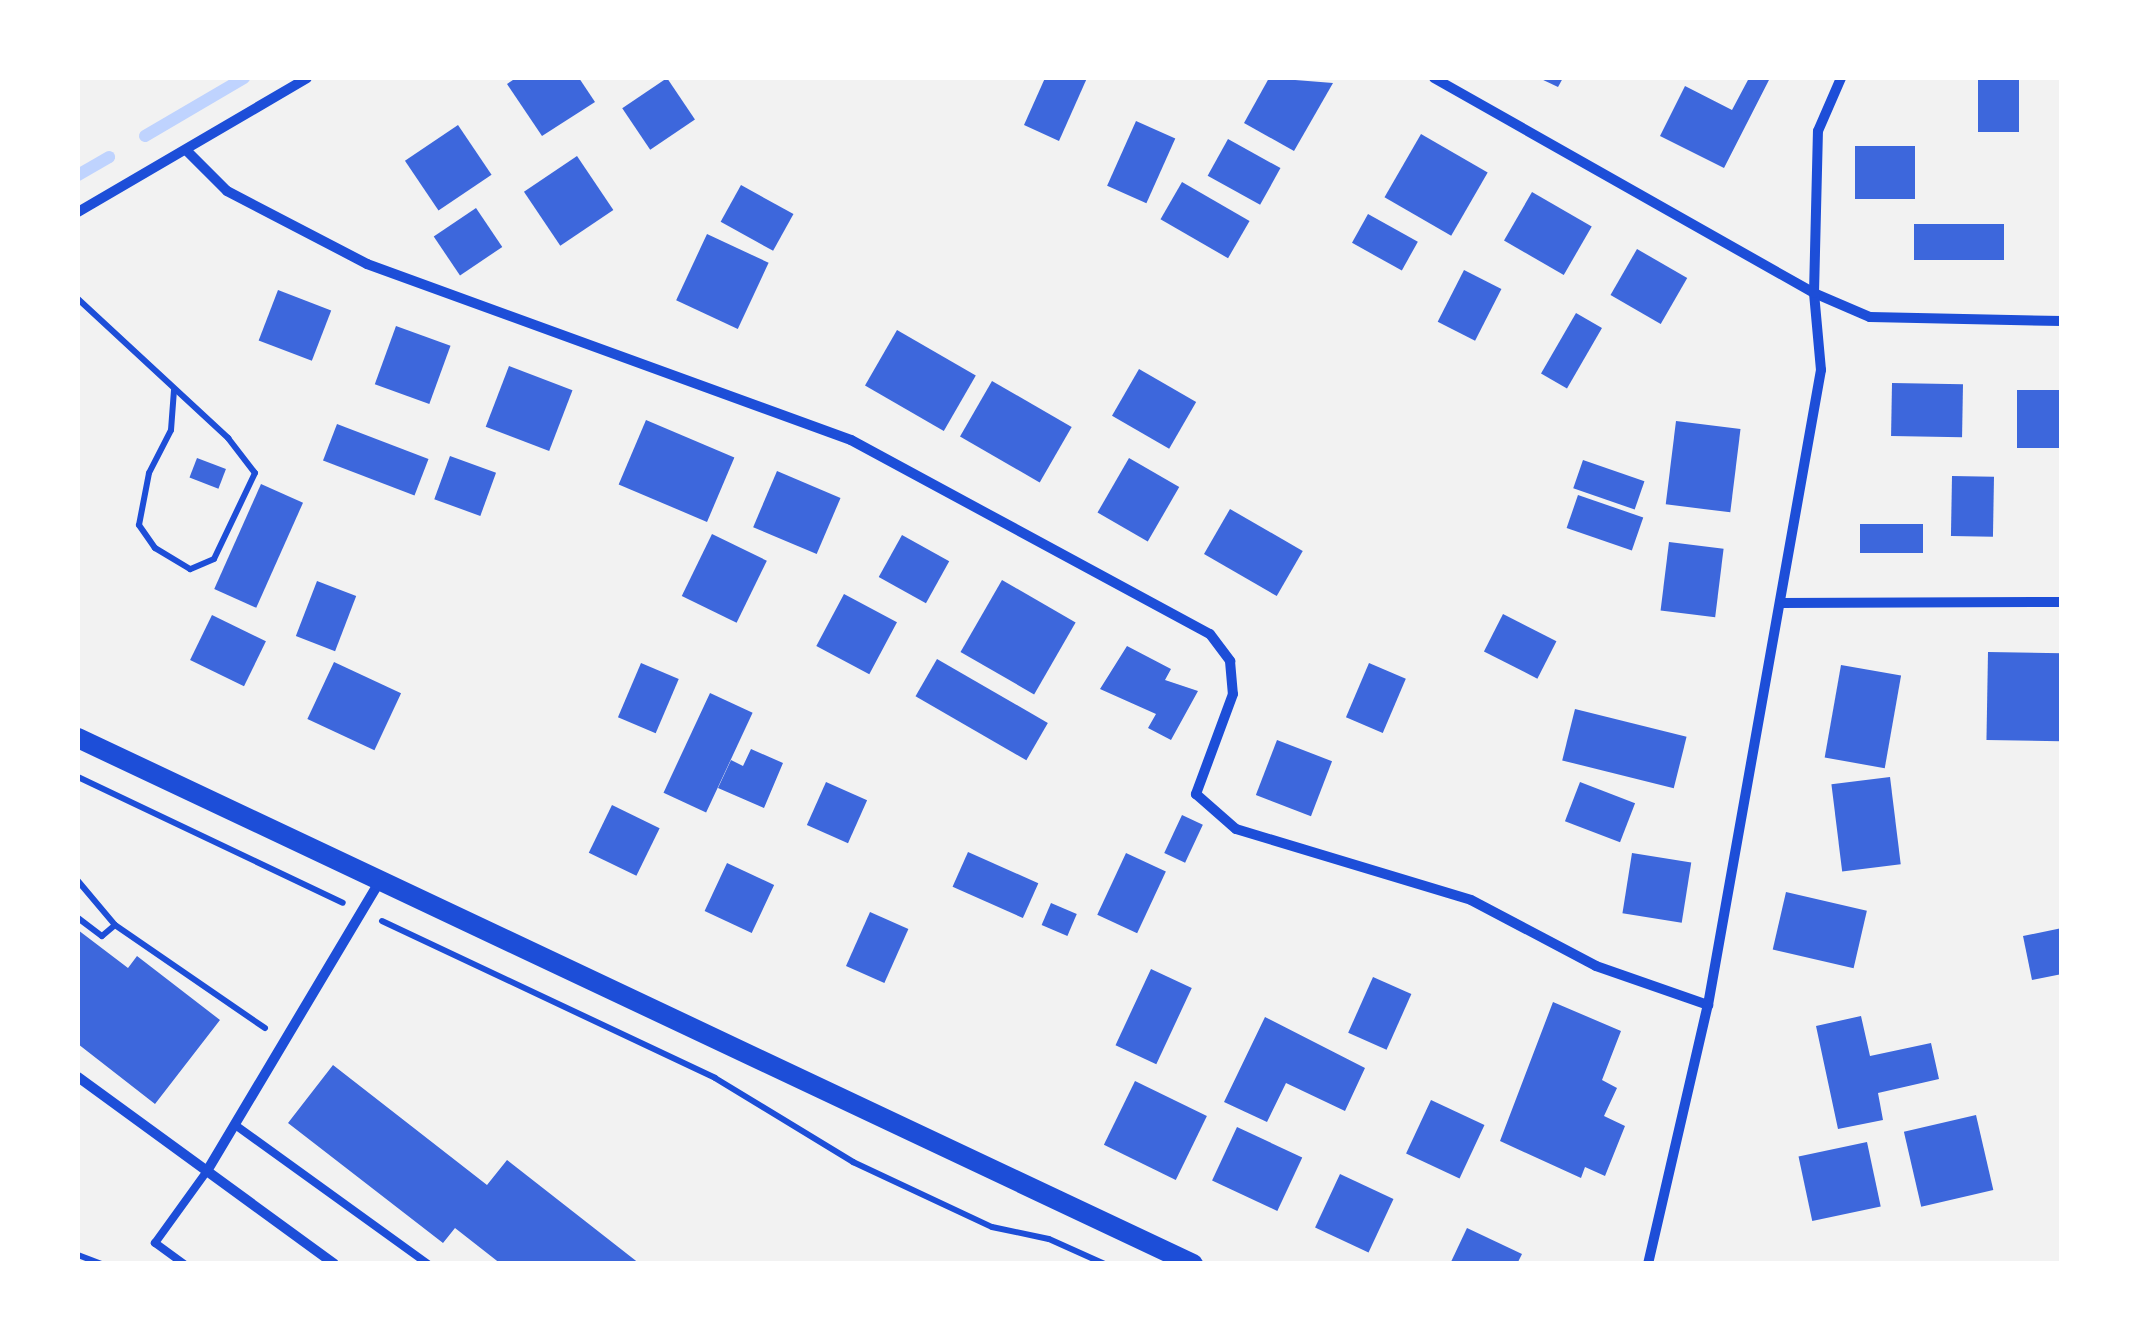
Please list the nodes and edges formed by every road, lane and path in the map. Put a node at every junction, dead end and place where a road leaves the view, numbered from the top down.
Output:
1 (307, 78) edge
2 (1434, 78) edge
3 (1841, 78) edge
4 (186, 150) junction
5 (78, 212) edge
6 (1814, 293) junction
7 (78, 299) edge
8 (2062, 320) edge
9 (174, 390) junction
10 (2062, 602) edge
11 (1780, 603) junction
12 (78, 738) edge
13 (78, 778) edge
14 (78, 881) edge
15 (379, 882) junction
16 (326, 895) dead end
17 (78, 918) edge
18 (115, 925) junction
19 (394, 927) dead end
20 (1708, 1006) junction
21 (286, 1043) junction
22 (78, 1077) edge
23 (238, 1127) junction
24 (207, 1172) junction
25 (78, 1255) edge
26 (1186, 1262) edge
27 (102, 1263) edge
28 (184, 1264) edge
29 (334, 1264) edge
30 (428, 1264) edge
31 (1105, 1264) edge
32 (1648, 1264) edge

1 - 4 street
2 - 6 street
3 - 6 street
4 - 5 street
4 - 20 street
6 - 8 street
6 - 11 street
7 - 9 path
9 - 9 path
10 - 11 street
11 - 20 street
12 - 15 main road
13 - 16 path
14 - 18 path
15 - 21 street
15 - 26 main road
17 - 18 path
18 - 21 path
19 - 31 path
20 - 32 street
21 - 23 street
22 - 24 street
23 - 24 street
23 - 30 lane
24 - 28 lane
24 - 29 street
25 - 27 path

